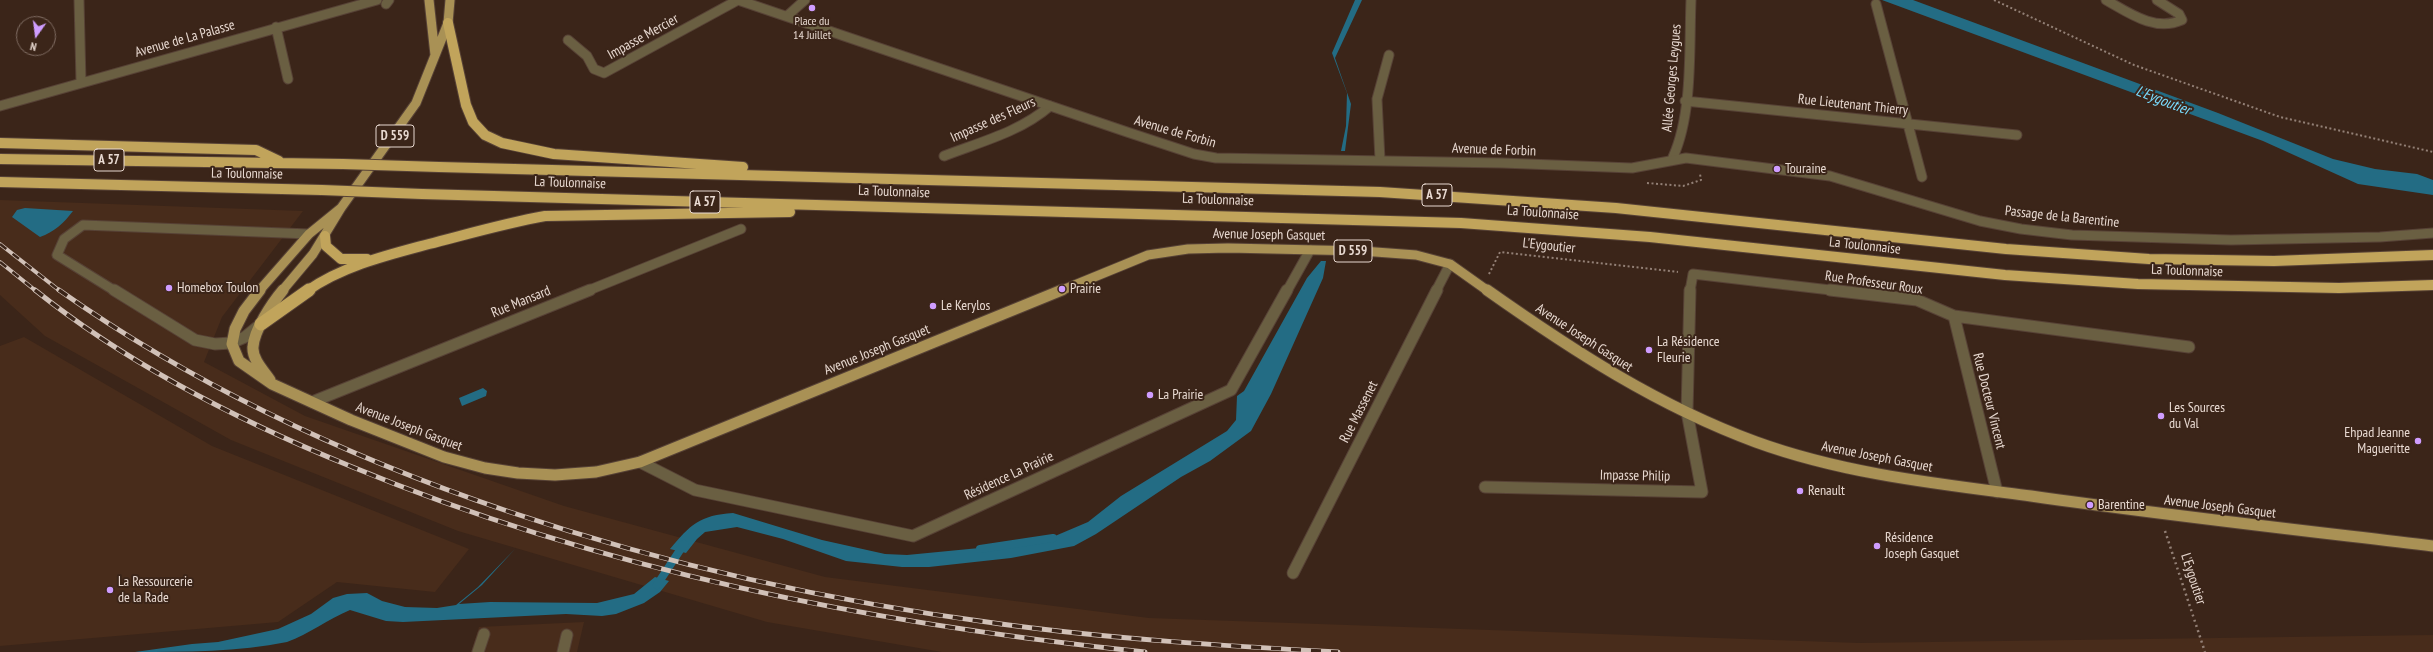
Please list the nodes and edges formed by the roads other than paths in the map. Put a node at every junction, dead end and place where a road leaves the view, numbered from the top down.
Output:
1 (79, 0) edge
2 (377, 0) edge
3 (429, 0) edge
4 (450, 0) edge
5 (738, 0) edge
6 (805, 0) edge
7 (1691, 0) edge
8 (2106, 0) edge
9 (2157, 0) edge
10 (1876, 4) dead end
11 (788, 16) junction
12 (448, 23) junction
13 (276, 27) junction
14 (568, 40) dead end
15 (435, 55) junction
16 (1389, 55) dead end
17 (288, 79) dead end
18 (81, 82) junction
19 (1685, 101) junction
20 (0, 106) edge
21 (1050, 106) junction
22 (1908, 124) junction
23 (2017, 135) dead end
24 (4, 142) edge
25 (944, 156) dead end
26 (1673, 158) junction
27 (0, 159) edge
28 (1380, 160) junction
29 (282, 163) junction
30 (1922, 177) dead end
31 (865, 178) junction
32 (0, 182) edge
33 (341, 208) junction
34 (988, 209) junction
35 (741, 229) dead end
36 (2433, 233) edge
37 (308, 234) junction
38 (325, 236) junction
39 (1310, 250) junction
40 (2433, 255) edge
41 (382, 257) junction
42 (1450, 264) junction
43 (2433, 285) edge
44 (1954, 316) junction
45 (261, 324) junction
46 (232, 344) junction
47 (2189, 347) dead end
48 (272, 384) junction
49 (312, 402) junction
50 (1686, 412) junction
51 (640, 462) junction
52 (1485, 487) dead end
53 (1997, 492) junction
54 (2433, 546) edge
55 (1293, 573) dead end
56 (484, 634) dead end
57 (567, 635) dead end
58 (478, 652) edge
59 (563, 652) edge

1 - 18 street
2 - 13 street, Avenue de La Palasse
3 - 15 main road, D 559
4 - 12 main road, D 559
5 - 11 street, Avenue de Forbin
5 - 14 street, Impasse Mercier
6 - 11 street
7 - 19 street, Allée Georges Leygues
8 - 9 street
10 - 22 street
11 - 21 street, Avenue de Forbin
12 - 15 main road, D 559
12 - 31 highway
13 - 17 street
13 - 18 street, Avenue de La Palasse
15 - 33 main road, D 559
16 - 28 street
18 - 20 street, Avenue de La Palasse
19 - 22 street, Rue Lieutenant Thierry
19 - 26 street, Allée Georges Leygues
21 - 25 street, Impasse des Fleurs
21 - 28 street, Avenue de Forbin
22 - 23 street, Rue Lieutenant Thierry
22 - 30 street
24 - 29 highway
26 - 28 street, Avenue de Forbin
26 - 36 street, Passage de la Barentine
27 - 29 highway, La Toulonnaise / A 57
29 - 31 highway, La Toulonnaise / A 57, bridge
31 - 40 highway, La Toulonnaise / A 57
32 - 34 highway, La Toulonnaise / A 57, bridge
33 - 37 main road, D 559
33 - 38 main road, D 559
34 - 41 highway
34 - 43 highway, La Toulonnaise / A 57
35 - 49 street, Rue Mansard
37 - 46 main road, D 559
37 - 46 street
38 - 41 highway
38 - 45 main road, D 559
39 - 42 main road, Avenue Joseph Gasquet / D 559
39 - 51 main road, Avenue Joseph Gasquet / D 559
39 - 51 street, Résidence La Prairie
41 - 45 highway
42 - 50 main road, Avenue Joseph Gasquet / D 559
42 - 55 street, Rue Massenet
44 - 47 street, Rue Professeur Roux
44 - 50 street, Rue Professeur Roux
44 - 53 street, Rue Docteur Vincent
45 - 46 street
45 - 48 main road, D 559
46 - 48 main road, Avenue Joseph Gasquet / D 559
48 - 49 main road, Avenue Joseph Gasquet / D 559
49 - 51 main road, Avenue Joseph Gasquet / D 559
50 - 52 street, Impasse Philip
50 - 53 main road, Avenue Joseph Gasquet / D 559
53 - 54 main road, Avenue Joseph Gasquet / D 559
56 - 58 street
57 - 59 street

